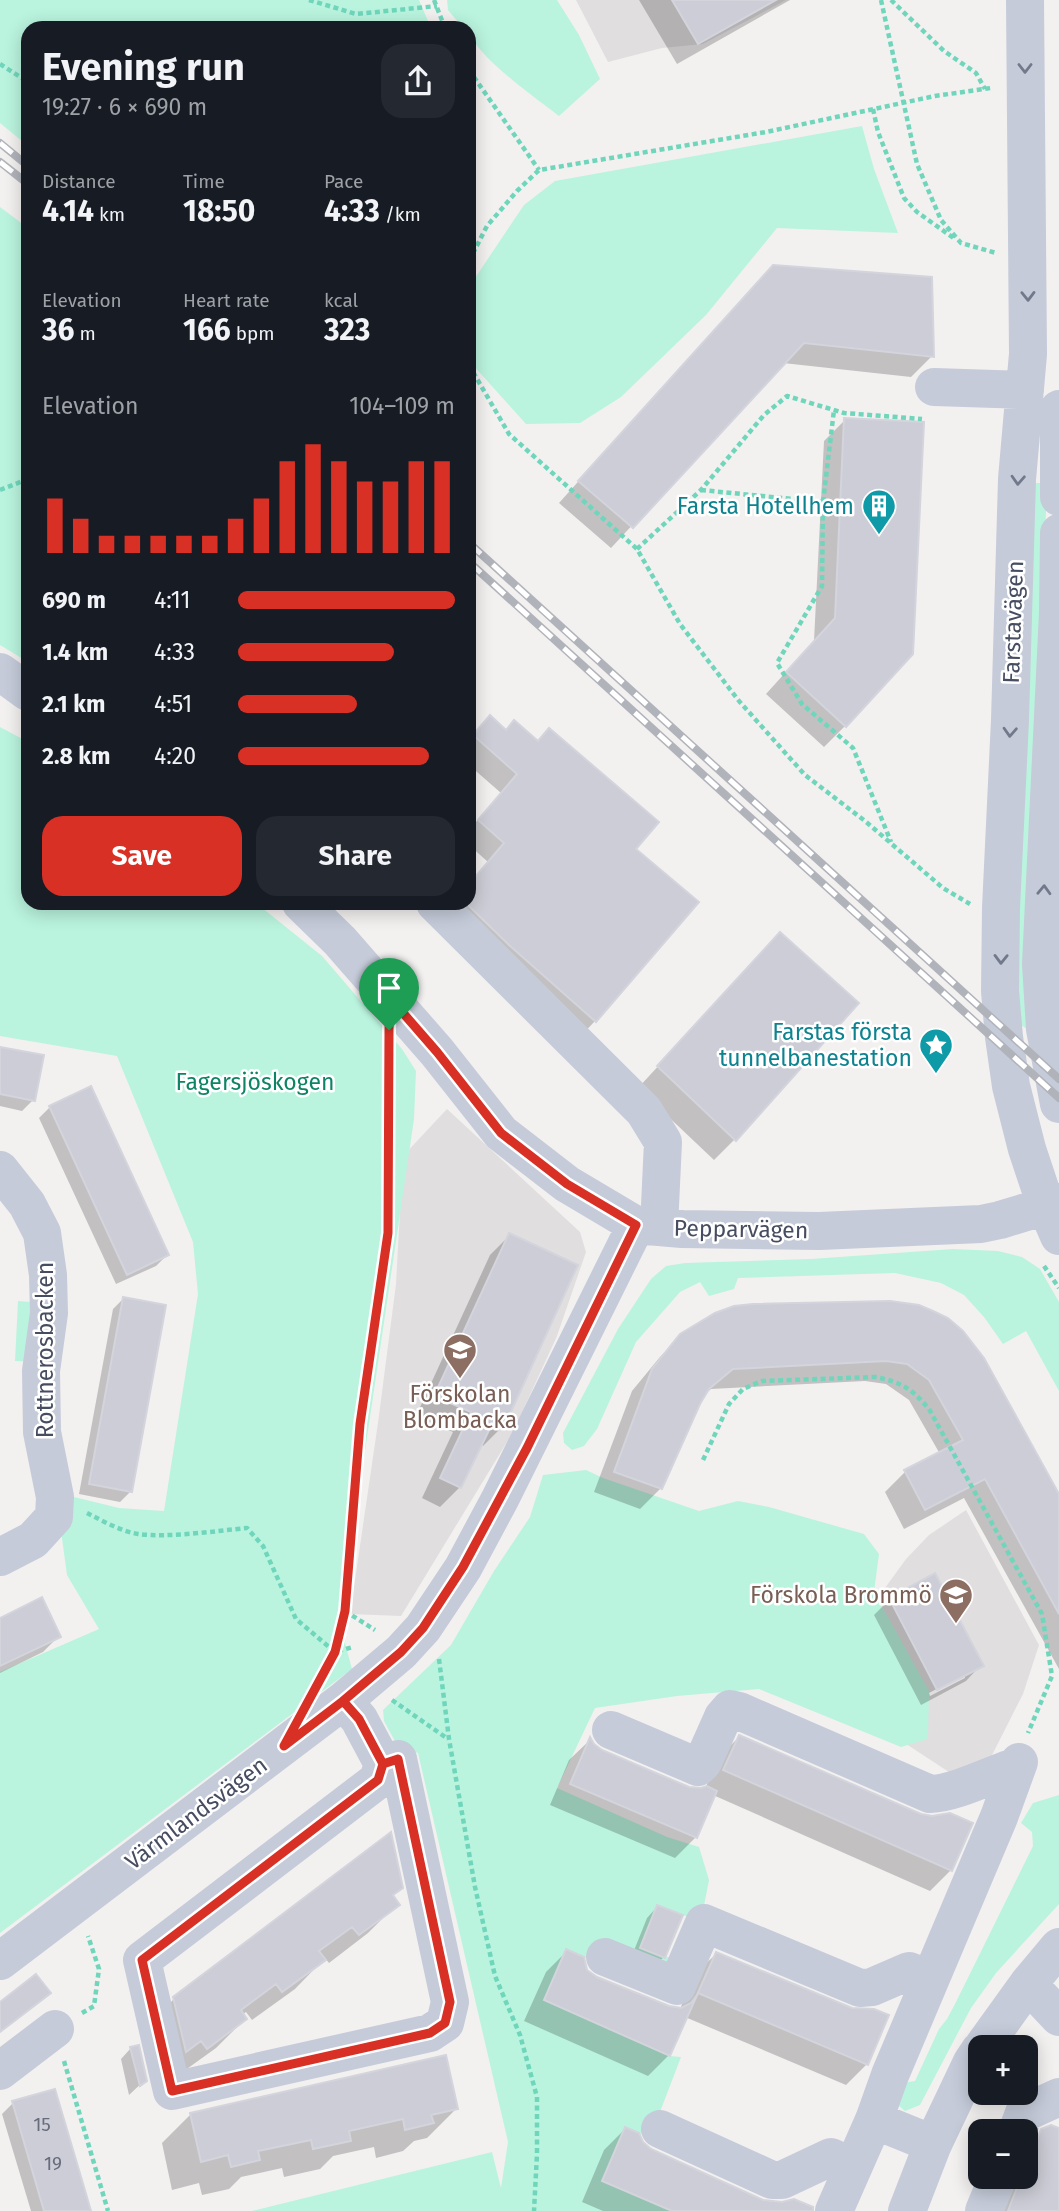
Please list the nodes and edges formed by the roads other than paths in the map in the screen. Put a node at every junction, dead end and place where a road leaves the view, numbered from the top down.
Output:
1 (1025, 0) edge
2 (925, 402) road end
3 (1042, 405) edge
4 (1059, 497) edge
5 (1059, 533) edge
6 (0, 672) edge
7 (21, 687) edge
8 (308, 910) edge
9 (442, 910) edge
10 (1059, 1104) edge
11 (0, 1170) edge
12 (1051, 1225) edge
13 (647, 1226) junction
14 (0, 1557) edge
15 (333, 1687) junction
16 (611, 1730) dead end
17 (383, 1764) junction
18 (1059, 1947) edge
19 (605, 1957) dead end
20 (0, 1961) edge
21 (929, 1979) junction
22 (1028, 1984) junction
23 (1059, 2017) edge
24 (55, 2029) road end
25 (991, 2035) edge
26 (968, 2070) edge
27 (0, 2071) edge
28 (1059, 2097) edge
29 (1022, 2119) edge
30 (874, 2120) junction
31 (660, 2129) dead end
32 (933, 2144) junction
33 (853, 2167) junction
34 (993, 2189) edge
35 (834, 2211) edge
36 (907, 2211) edge
37 (984, 2211) edge

1 -> 3 street, Farstavägen
2 - 3 street
3 - 4 street, Farstavägen
3 -> 12 street, Farstavägen
10 -> 5 street, Farstavägen
6 - 7 street
8 - 13 street, Pepparvägen
9 - 13 street
11 - 14 street, Rottnerosbacken
12 - 13 street, Pepparvägen
13 - 15 street, Värmlandsvägen
15 - 17 street
15 - 20 street, Värmlandsvägen
16 - 21 street
17 - 17 street
18 - 22 street
19 - 21 street
21 - 30 street
22 - 23 street
22 - 25 street
24 - 27 street
26 - 32 street
28 - 29 street
30 - 32 street
30 - 33 street
31 - 33 street
32 - 36 street
33 - 35 street
34 - 37 street

